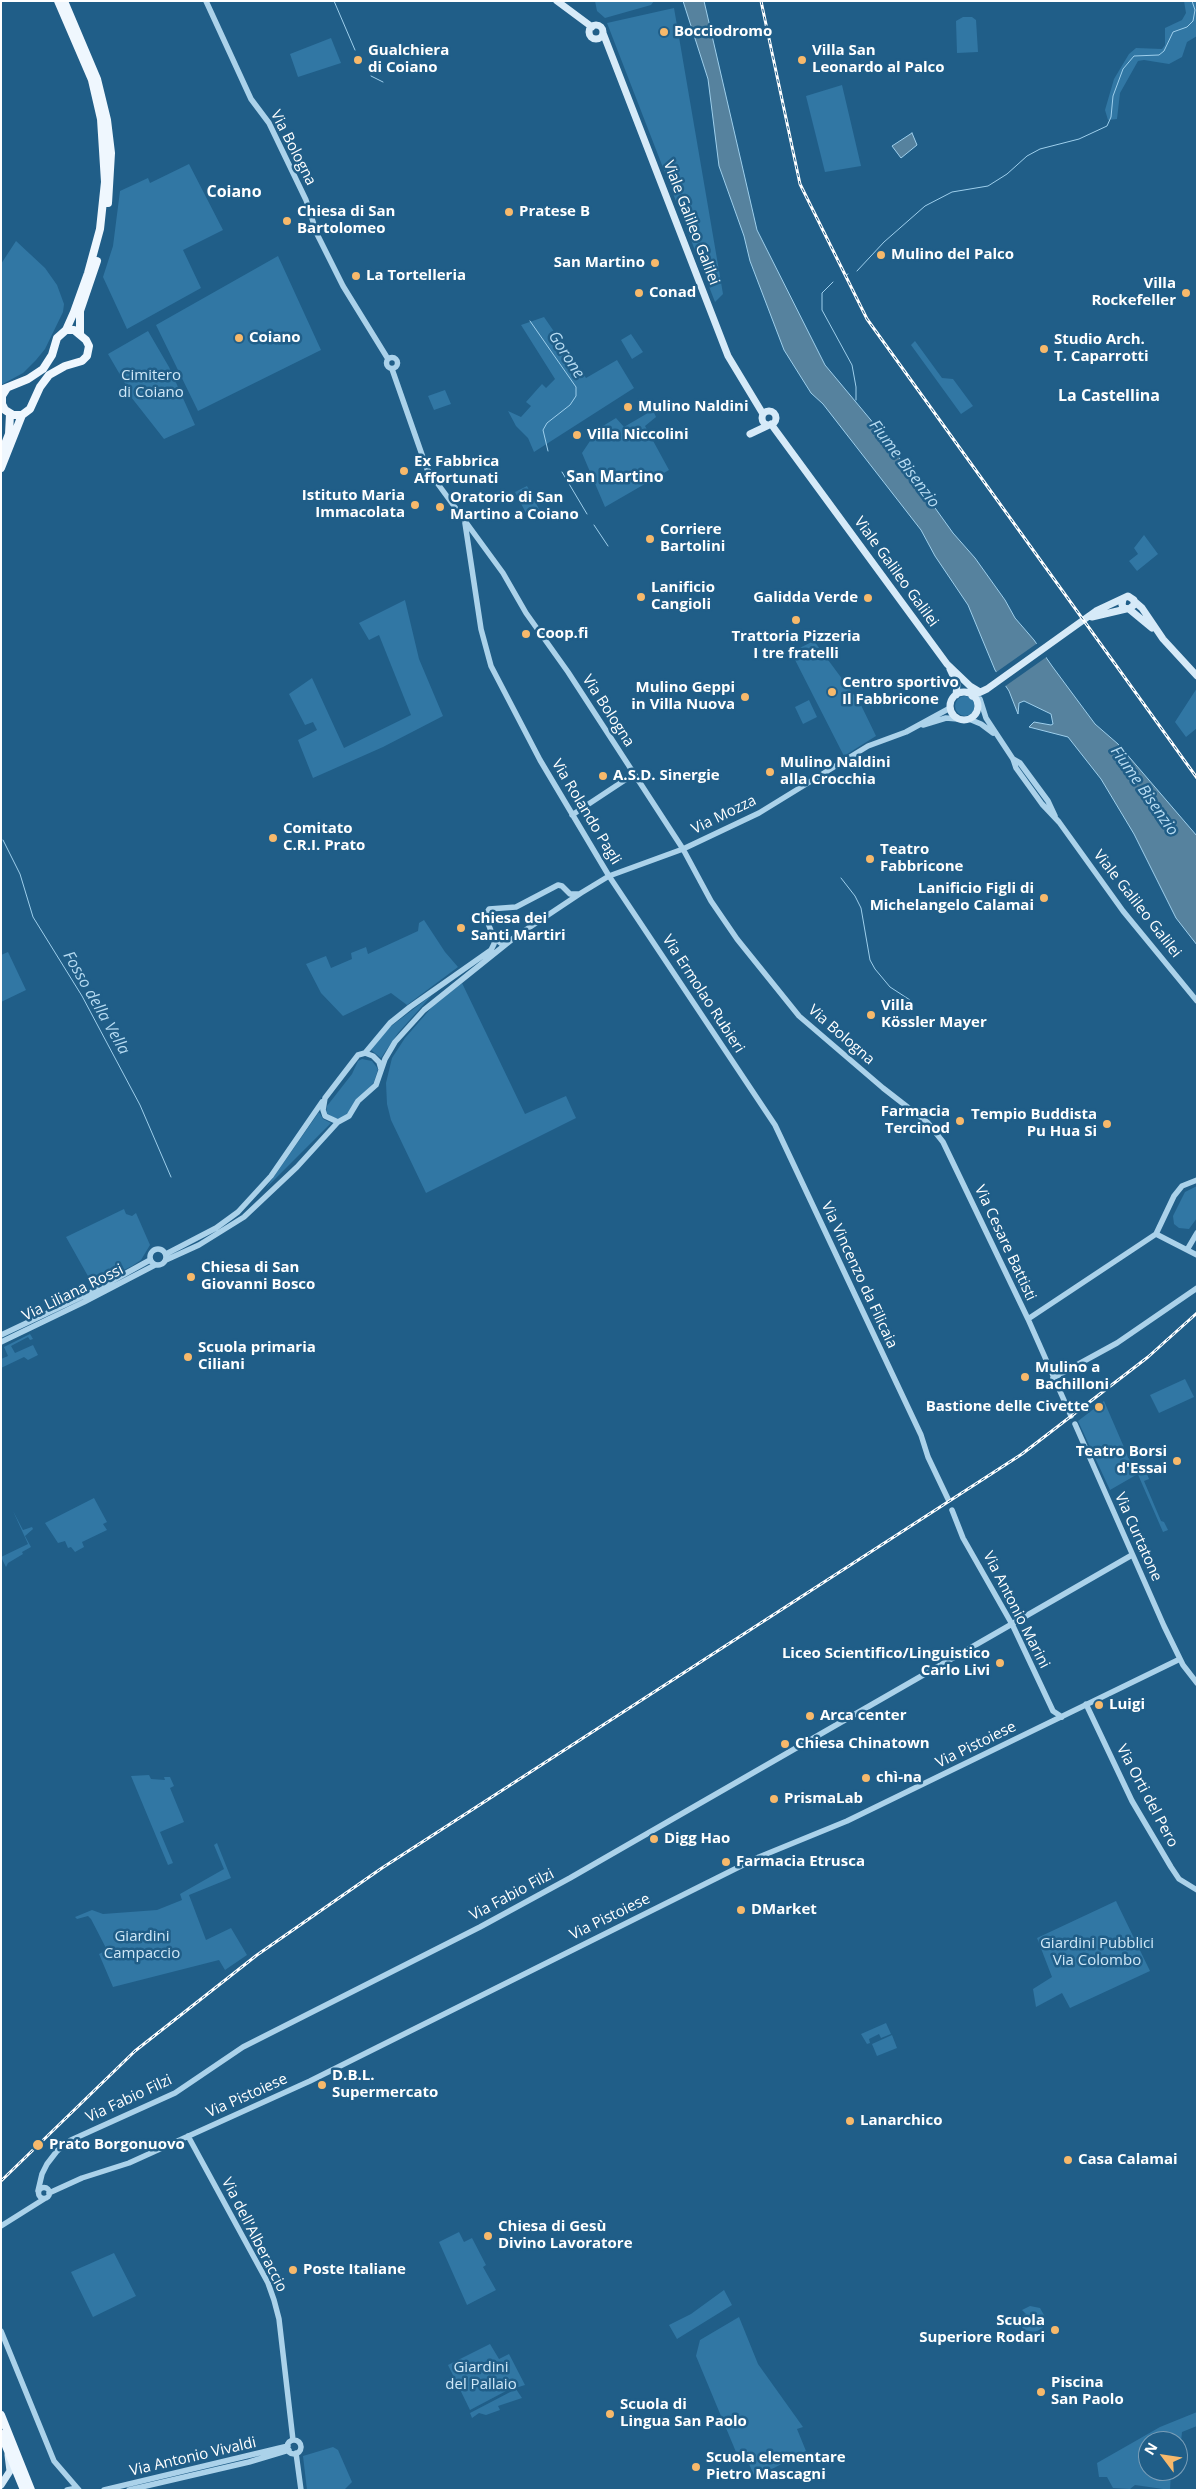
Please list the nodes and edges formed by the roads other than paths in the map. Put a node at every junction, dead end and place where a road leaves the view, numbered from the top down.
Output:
1 (58, 1) edge
2 (64, 1) edge
3 (206, 1) edge
4 (560, 3) edge
5 (594, 26) junction
6 (603, 33) junction
7 (597, 39) junction
8 (614, 57) junction
9 (66, 330) junction
10 (80, 334) junction
11 (4, 389) edge
12 (2, 404) edge
13 (10, 414) junction
14 (22, 415) junction
15 (1, 454) edge
16 (1, 468) edge
17 (464, 520) junction
18 (478, 540) junction
19 (468, 546) junction
20 (1123, 599) junction
21 (1134, 601) junction
22 (1128, 609) junction
23 (1087, 618) junction
24 (1156, 630) junction
25 (947, 664) junction
26 (1197, 676) edge
27 (956, 695) junction
28 (977, 699) junction
29 (950, 708) junction
30 (958, 719) junction
31 (969, 719) junction
32 (921, 725) junction
33 (995, 734) junction
34 (634, 774) junction
35 (572, 815) junction
36 (682, 849) junction
37 (601, 862) junction
38 (609, 876) junction
39 (598, 883) junction
40 (567, 892) junction
41 (580, 893) junction
42 (565, 904) junction
43 (515, 937) junction
44 (494, 938) junction
45 (1197, 1001) edge
46 (365, 1053) junction
47 (381, 1069) junction
48 (326, 1098) junction
49 (338, 1122) junction
50 (928, 1123) joint
51 (775, 1126) joint
52 (1197, 1180) edge
53 (1156, 1234) junction
54 (1197, 1234) edge
55 (1187, 1250) junction
56 (1197, 1255) edge
57 (166, 1257) junction
58 (152, 1263) junction
59 (1197, 1288) edge
60 (1028, 1319) junction
61 (1, 1335) edge
62 (1, 1342) edge
63 (1053, 1378) junction
64 (1071, 1416) dead end
65 (1075, 1424) dead end
66 (948, 1499) dead end
67 (952, 1510) dead end
68 (1132, 1556) junction
69 (1013, 1626) junction
70 (1180, 1658) junction
71 (1197, 1683) edge
72 (1086, 1704) junction
73 (1062, 1717) junction
74 (1197, 1890) edge
75 (188, 2136) junction
76 (49, 2193) junction
77 (40, 2195) junction
78 (1, 2226) edge
79 (1, 2331) edge
80 (1, 2415) edge
81 (1, 2434) edge
82 (293, 2440) junction
83 (6, 2445) junction
84 (288, 2448) junction
85 (296, 2453) junction
86 (68, 2477) junction
87 (1, 2485) edge
88 (69, 2489) edge
89 (78, 2489) edge
90 (24, 2490) edge
91 (32, 2490) edge
92 (104, 2490) edge
93 (129, 2490) edge
94 (301, 2490) edge

1 - 9 main road
2 - 10 main road
3 - 17 street, Via Bologna
4 - 5 main road, Viale Galileo Galilei
5 - 6 main road, Viale Galileo Galilei
5 - 7 main road, Viale Galileo Galilei
6 - 7 main road
6 - 8 main road, Viale Galileo Galilei
7 - 8 main road, Viale Galileo Galilei
8 - 25 main road, Viale Galileo Galilei
9 - 10 main road
9 - 11 main road
10 - 14 main road
11 - 12 main road
12 - 13 main road
13 - 14 main road
13 - 15 main road
14 - 16 main road
17 - 18 street, Via Bologna
17 - 19 street, Via Rolando Pagli
18 - 19 street
18 - 34 street, Via Bologna
19 - 35 street, Via Rolando Pagli
20 - 21 main road
20 - 22 main road
20 - 23 main road
21 - 22 main road
21 - 24 main road
22 - 23 main road
22 - 24 main road
23 - 28 main road
24 - 26 main road
25 - 27 main road
25 - 28 main road
27 - 28 main road
27 - 29 main road
28 - 31 main road
28 - 33 street
28 - 33 street
29 - 30 main road
29 - 32 street
30 - 31 main road
30 - 32 street
31 - 33 street
32 - 36 street, Via Mozza
33 - 45 street, Viale Galileo Galilei
34 - 35 street
34 - 36 street, Via Bologna
35 - 37 street, Via Rolando Pagli
36 - 38 street, Via Mozza
36 - 50 street, Via Bologna
37 - 38 street, Via Rolando Pagli
37 - 39 street
38 - 39 street, Via Mozza
38 - 51 street, Via Ermolao Rubieri
39 - 41 street, Via Mozza
40 - 41 street
40 - 42 street
40 - 44 street
41 - 42 street, Via Mozza
42 - 43 street, Via Mozza
43 - 44 street
43 - 47 street, Via Mozza
44 - 46 street, Via Liliana Rossi
46 - 47 street
46 - 48 street, Via Liliana Rossi
47 - 49 street, Via Mozza
48 - 49 street
48 - 57 street, Via Liliana Rossi
49 - 57 street, Via Mozza
50 - 60 street, Via Cesare Battisti
51 - 66 street, Via Vincenzo da Filicaia
52 - 53 street
53 - 55 street
53 - 60 street
54 - 55 street
55 - 56 street
57 - 58 street, Via Liliana Rossi
57 - 58 street, Via Liliana Rossi
58 - 61 street, Via Liliana Rossi
58 - 62 street, Via Liliana Rossi
59 - 63 street
60 - 63 street, Via Cesare Battisti
63 - 64 street
65 - 68 street, Via Curtatone
67 - 69 street, Via Antonio Marini
68 - 69 street, Via Fabio Filzi
68 - 70 street, Via Curtatone
69 - 73 street, Via Antonio Marini
69 - 77 street, Via Fabio Filzi
70 - 71 street, Via Curtatone
70 - 72 street, Via Pistoiese
72 - 73 street, Via Pistoiese
72 - 74 street, Via Orti del Pero
73 - 75 street, Via Pistoiese
75 - 76 street, Via Pistoiese
75 - 82 street, Via dell'Alberaccio
76 - 77 street
76 - 77 street
77 - 78 street
79 - 86 street
80 - 91 main road
81 - 83 main road
82 - 84 street
82 - 85 street
83 - 87 main road
83 - 90 main road
84 - 85 street
84 - 92 street, Via Antonio Vivaldi
84 - 93 street, Via Antonio Vivaldi
85 - 94 street
86 - 88 street
86 - 89 street
88 - 89 street

